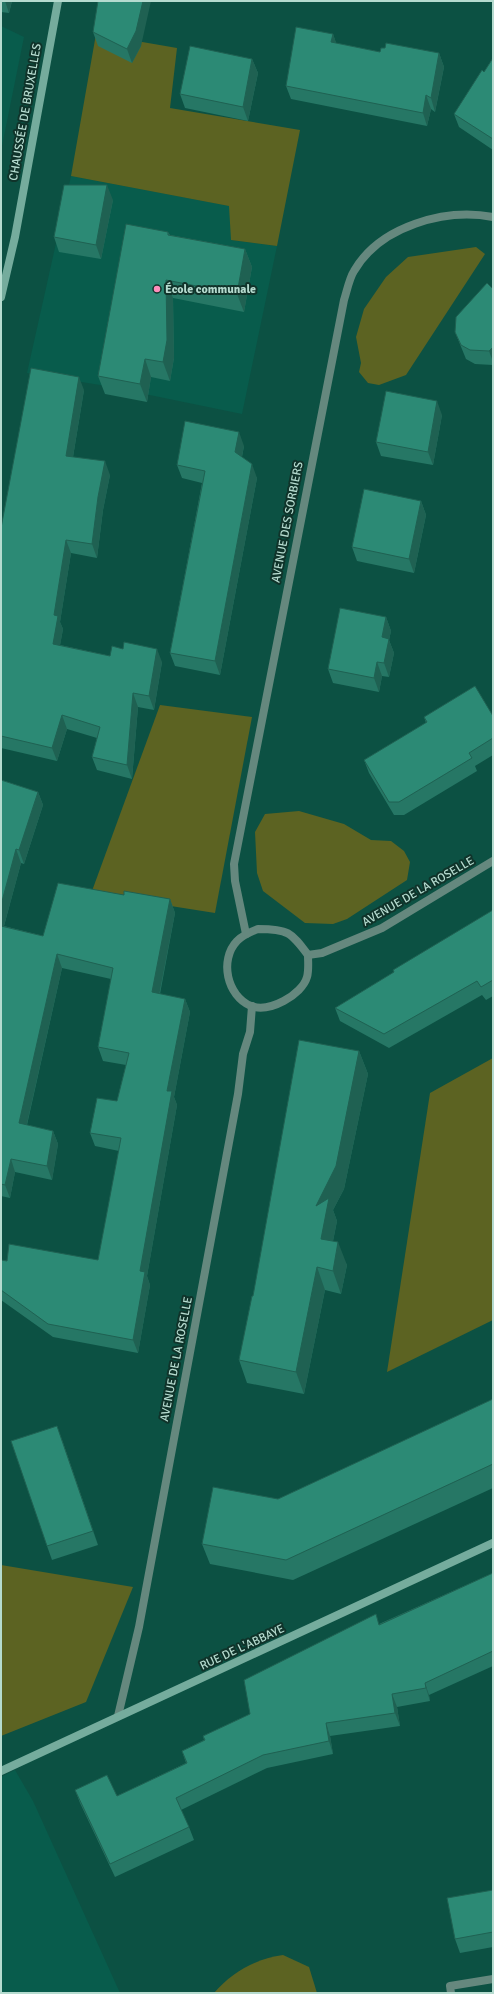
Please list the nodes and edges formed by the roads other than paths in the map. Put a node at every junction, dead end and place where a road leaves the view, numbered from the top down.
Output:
1 (58, 1) edge
2 (493, 217) edge
3 (1, 297) edge
4 (493, 861) edge
5 (246, 934) junction
6 (308, 955) junction
7 (252, 1006) junction
8 (493, 1543) edge
9 (118, 1716) junction
10 (1, 1771) edge
11 (493, 1979) edge
12 (452, 1993) edge

1 - 3 street, CHAUSSÉE DE BRUXELLES
2 - 5 street, AVENUE DES SORBIERS
4 - 6 street, AVENUE DE LA ROSELLE
5 - 6 street
5 - 7 street
6 - 7 street
7 - 9 street, AVENUE DE LA ROSELLE
8 - 9 street, RUE DE L'ABBAYE
9 - 10 street, RUE DE L'ABBAYE
11 - 12 street

